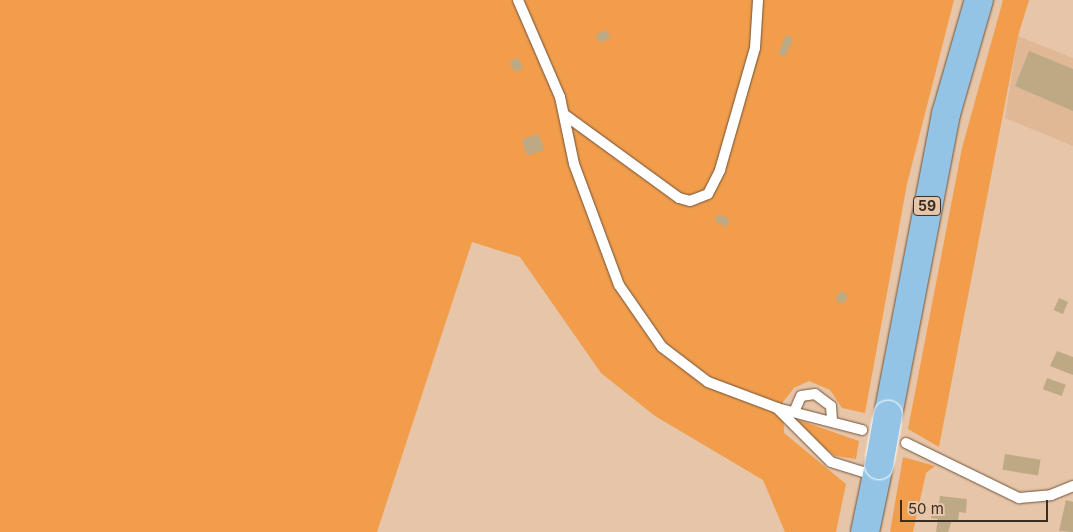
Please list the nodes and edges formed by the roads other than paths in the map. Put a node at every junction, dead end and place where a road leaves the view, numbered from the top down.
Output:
1 (518, 0) edge
2 (758, 0) edge
3 (979, 0) edge
4 (565, 115) junction
5 (777, 408) junction
6 (794, 412) junction
7 (832, 420) junction
8 (862, 430) dead end
9 (906, 443) dead end
10 (878, 471) junction
11 (1073, 486) edge
12 (865, 532) edge

1 - 4 lane
2 - 4 lane
3 - 10 main road, 59, bridge
4 - 5 lane
5 - 6 lane
5 - 10 lane
6 - 7 lane
6 - 7 lane
7 - 8 lane
9 - 11 lane
10 - 12 main road, 59

